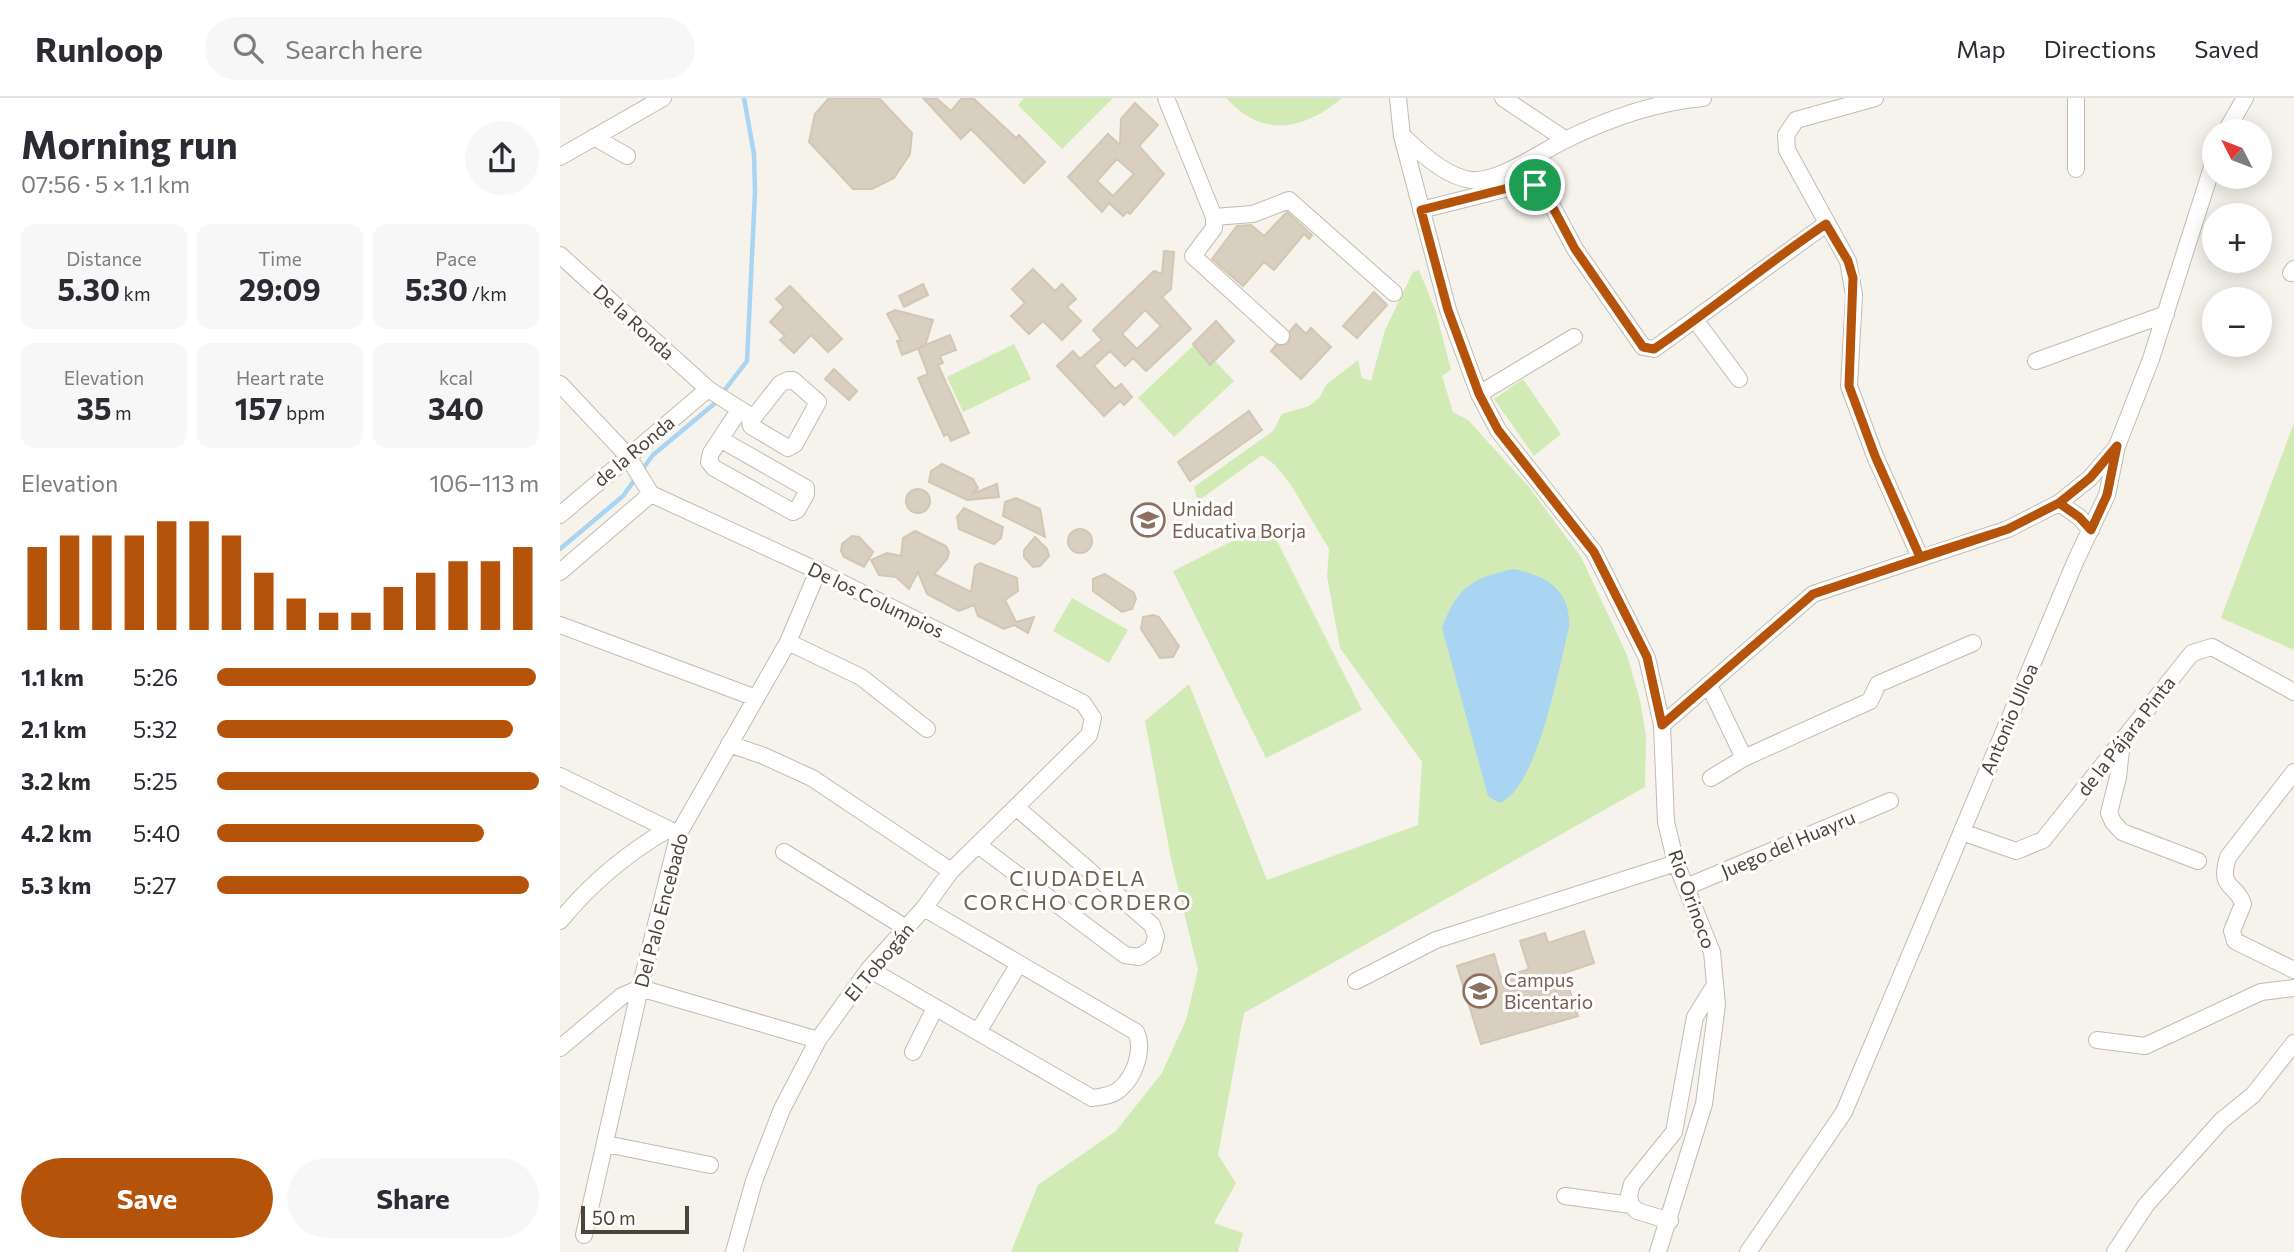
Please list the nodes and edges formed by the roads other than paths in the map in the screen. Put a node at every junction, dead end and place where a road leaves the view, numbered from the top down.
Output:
1 (663, 98) edge
2 (1166, 98) edge
3 (1398, 98) edge
4 (1503, 98) edge
5 (1703, 98) edge
6 (1875, 98) edge
7 (2076, 98) edge
8 (2245, 98) edge
9 (1669, 99) edge
10 (2233, 119) edge
11 (1402, 135) junction
12 (594, 137) junction
13 (1566, 140) junction
14 (627, 156) dead end
15 (560, 157) edge
16 (2076, 169) dead end
17 (2204, 189) edge
18 (1421, 210) junction
19 (1214, 217) junction
20 (1826, 224) junction
21 (560, 255) edge
22 (1394, 293) dead end
23 (2166, 314) junction
24 (1696, 321) junction
25 (1280, 336) dead end
26 (1574, 337) dead end
27 (2036, 361) dead end
28 (1739, 379) dead end
29 (560, 384) edge
30 (717, 393) junction
31 (1479, 394) junction
32 (746, 413) junction
33 (720, 439) junction
34 (2117, 446) junction
35 (630, 460) junction
36 (649, 489) junction
37 (2059, 503) junction
38 (560, 514) edge
39 (2091, 530) junction
40 (1920, 557) junction
41 (818, 571) junction
42 (560, 572) edge
43 (560, 625) edge
44 (788, 642) junction
45 (1973, 643) dead end
46 (1709, 685) junction
47 (2294, 692) edge
48 (756, 698) junction
49 (1093, 718) joint
50 (1662, 725) junction
51 (927, 729) dead end
52 (2122, 741) junction
53 (729, 744) junction
54 (1745, 758) junction
55 (2294, 772) edge
56 (560, 776) edge
57 (1711, 778) dead end
58 (1890, 801) dead end
59 (1016, 807) junction
60 (673, 831) junction
61 (1962, 832) junction
62 (978, 845) junction
63 (784, 852) dead end
64 (2198, 861) dead end
65 (1676, 863) junction
66 (951, 871) junction
67 (1686, 887) junction
68 (924, 908) junction
69 (560, 922) edge
70 (906, 928) junction
71 (1018, 965) junction
72 (869, 969) junction
73 (2294, 970) edge
74 (1356, 981) dead end
75 (1715, 985) junction
76 (640, 988) junction
77 (2294, 988) edge
78 (935, 1008) junction
79 (978, 1032) junction
80 (818, 1040) junction
81 (2096, 1040) dead end
82 (2294, 1043) edge
83 (561, 1049) edge
84 (913, 1052) dead end
85 (606, 1144) junction
86 (710, 1165) dead end
87 (1565, 1196) dead end
88 (1631, 1205) junction
89 (1670, 1220) junction
90 (584, 1235) dead end
91 (734, 1252) edge
92 (1658, 1252) edge
93 (1748, 1252) edge
94 (2115, 1252) edge

1 - 12 street
2 - 19 street
3 - 11 street, Rio Orinoco
4 - 13 street
5 - 9 street
6 - 20 street
7 - 16 street
8 - 10 street
9 - 13 street
11 - 13 street
11 - 18 street, Rio Orinoco
12 - 14 street
12 - 15 street
17 - 23 street, Antonio Ulloa
18 - 24 street
18 - 31 street, Rio Orinoco
19 - 22 street
19 - 25 street
20 - 24 street
20 - 40 street
21 - 30 street, De la Ronda
23 - 27 street
23 - 34 street, Antonio Ulloa
24 - 28 street
26 - 31 street
29 - 35 street
30 - 32 street, De la Ronda
30 - 35 street, de la Ronda
31 - 50 street, Rio Orinoco
32 - 32 street
32 - 33 street
33 - 33 street
34 - 37 street
34 - 39 street, Antonio Ulloa
35 - 36 street
35 - 38 street, de la Ronda
36 - 41 street, De los Columpios
36 - 42 street
37 - 39 street
37 - 40 street
39 - 61 street, Antonio Ulloa
40 - 46 street
41 - 44 street, Del Palo Encebado
41 - 49 street, De los Columpios
43 - 48 street
44 - 48 street, Del Palo Encebado
44 - 51 street
45 - 54 street
46 - 50 street
46 - 54 street
47 - 52 street, de la Pájara Pinta
48 - 53 street, Del Palo Encebado
49 - 59 street, El Tobogán
50 - 65 street, Rio Orinoco
52 - 61 street, de la Pájara Pinta
52 - 64 street
53 - 60 street, Del Palo Encebado
53 - 66 street
54 - 57 street
55 - 73 street
56 - 60 street
58 - 67 street, Juego del Huayru
59 - 62 street, El Tobogán
59 - 62 street
60 - 69 street
60 - 76 street, Del Palo Encebado
61 - 93 street, Antonio Ulloa
62 - 66 street, El Tobogán
63 - 70 street
65 - 67 street, Rio Orinoco
65 - 74 street
66 - 68 street, El Tobogán
67 - 75 street, Rio Orinoco
68 - 70 street, El Tobogán
68 - 71 street
70 - 72 street, El Tobogán
71 - 79 street
71 - 79 street
72 - 78 street
72 - 80 street, El Tobogán
75 - 88 street
75 - 89 street, Rio Orinoco
76 - 80 street
76 - 83 street
76 - 85 street, Del Palo Encebado
77 - 81 street
78 - 79 street
78 - 84 street
80 - 91 street, El Tobogán
82 - 94 street
85 - 86 street
85 - 90 street, Del Palo Encebado
87 - 88 street
88 - 89 street
89 - 92 street, Rio Orinoco

